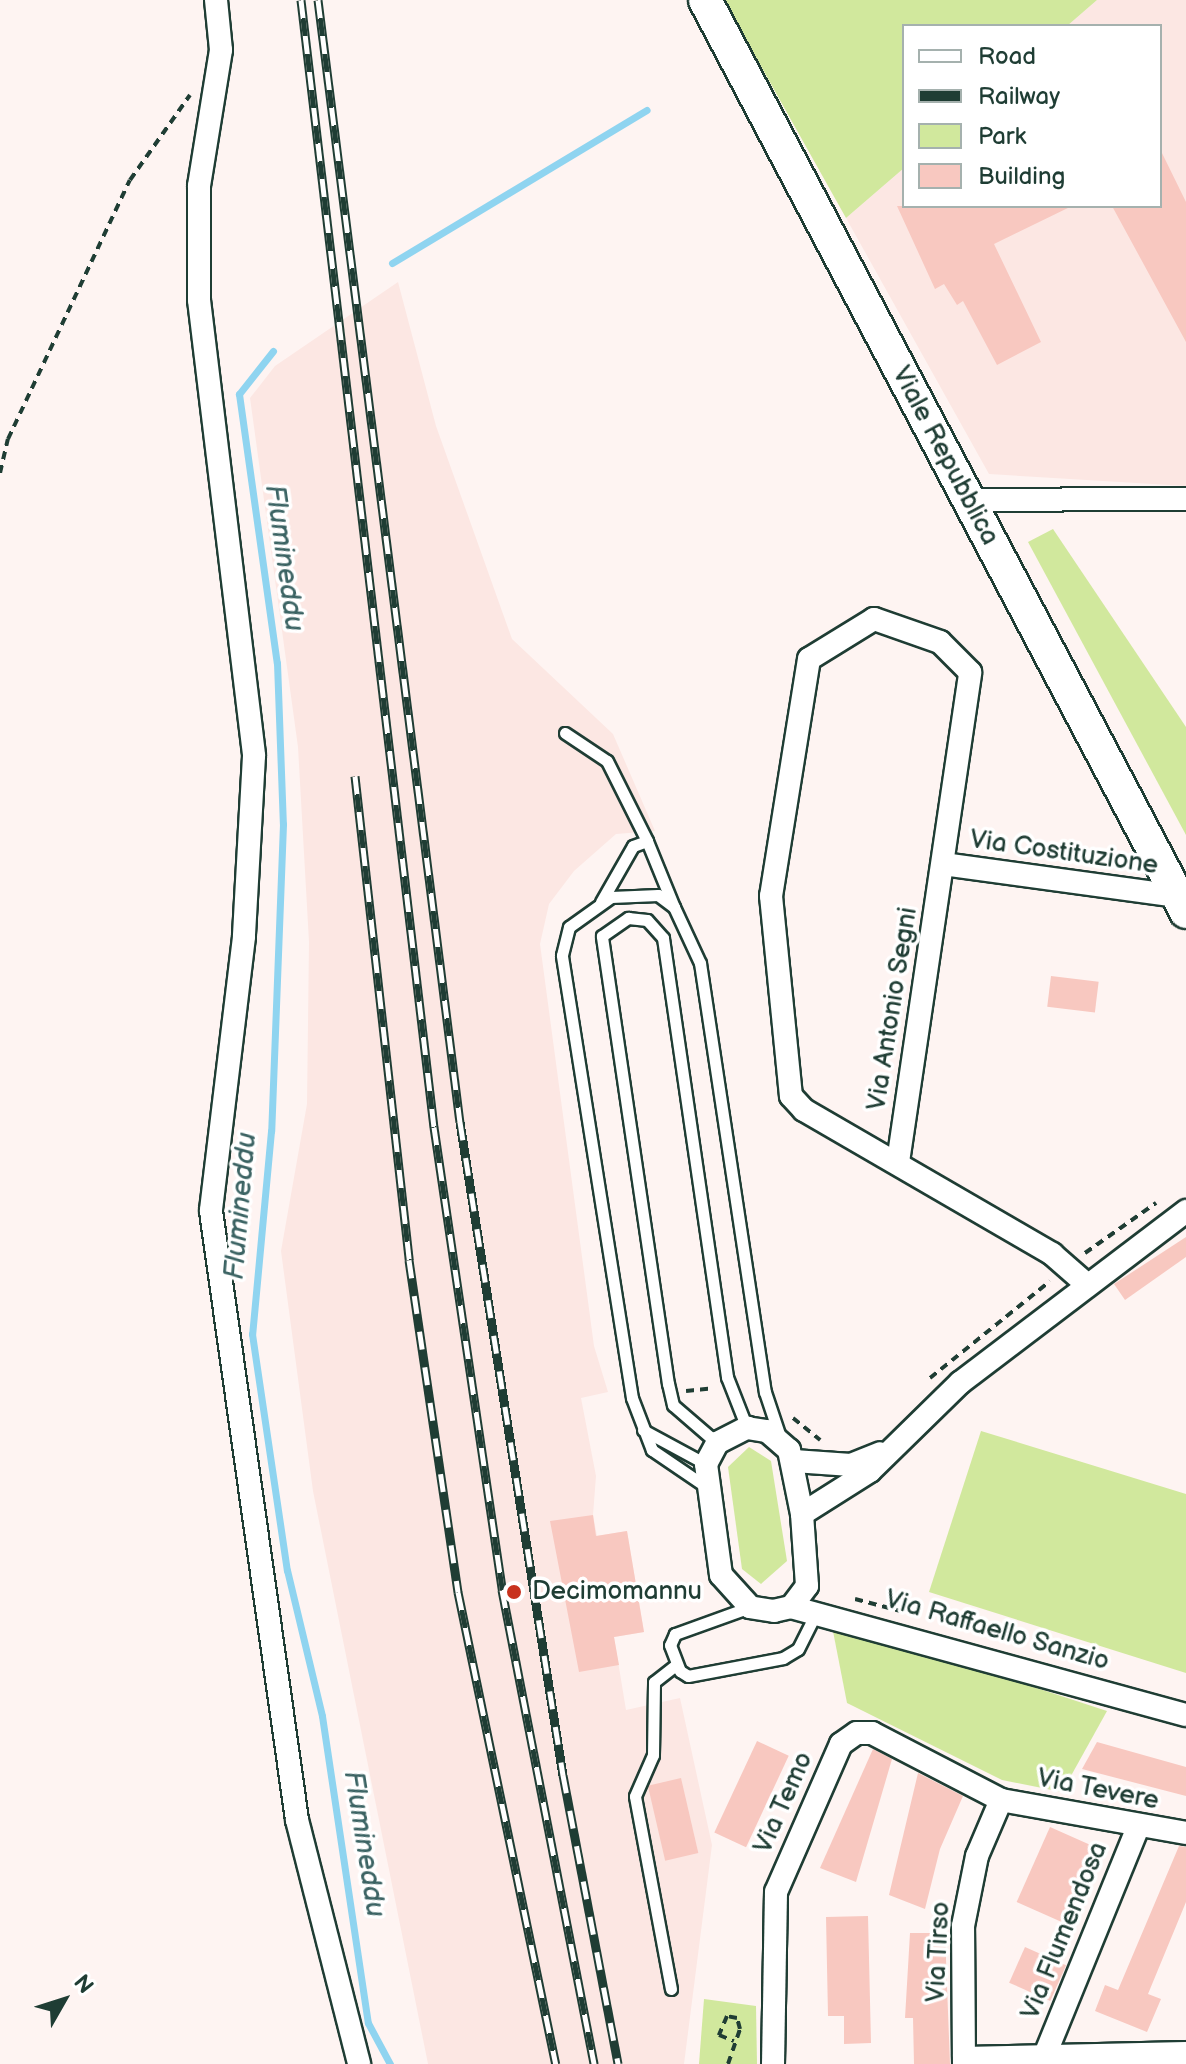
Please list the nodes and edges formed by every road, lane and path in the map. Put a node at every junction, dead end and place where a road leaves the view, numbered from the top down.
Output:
1 (216, 0) edge
2 (705, 0) edge
3 (194, 89) dead end
4 (8, 439) junction
5 (0, 444) edge
6 (0, 473) edge
7 (1186, 499) edge
8 (968, 500) junction
9 (565, 733) dead end
10 (647, 841) junction
11 (943, 864) junction
12 (600, 902) junction
13 (1182, 904) edge
14 (674, 907) junction
15 (898, 1162) junction
16 (1161, 1200) dead end
17 (1186, 1211) edge
18 (1076, 1275) junction
19 (729, 1386) junction
20 (921, 1388) dead end
21 (765, 1392) junction
22 (670, 1393) junction
23 (639, 1427) junction
24 (747, 1428) junction
25 (782, 1441) junction
26 (717, 1443) junction
27 (828, 1445) dead end
28 (895, 1446) junction
29 (794, 1461) junction
30 (706, 1464) junction
31 (708, 1488) junction
32 (802, 1514) junction
33 (849, 1599) dead end
34 (750, 1607) junction
35 (791, 1607) junction
36 (817, 1611) junction
37 (922, 1618) dead end
38 (676, 1665) junction
39 (1186, 1715) edge
40 (1001, 1800) junction
41 (1137, 1829) junction
42 (1186, 1833) edge
43 (671, 1989) dead end
44 (734, 2041) junction
45 (1186, 2053) edge
46 (1045, 2055) junction
47 (964, 2061) edge
48 (359, 2064) edge
49 (728, 2064) edge
50 (773, 2064) edge

1 - 48 street
2 - 8 main road, Viale Repubblica
3 - 4 path
4 - 5 path
4 - 6 path
7 - 8 street
8 - 13 main road, Viale Repubblica
9 - 10 lane
10 - 12 lane
10 - 14 lane
11 - 13 street, Via Costituzione
11 - 15 street, Via Antonio Segni
11 - 15 street, Via Antonio Segni
12 - 14 lane
12 - 23 lane
14 - 21 lane
15 - 18 street
16 - 18 path
17 - 18 street
18 - 20 path
18 - 28 street
19 - 22 path
19 - 22 lane
19 - 24 lane
21 - 25 lane
21 - 27 path
22 - 26 lane
23 - 30 lane
23 - 31 lane
24 - 25 street
24 - 26 street
25 - 29 street
26 - 30 street
28 - 29 street
28 - 32 street
29 - 32 street
30 - 31 street
31 - 34 street
32 - 35 street
33 - 37 path
34 - 35 street, Via Raffaello Sanzio
34 - 38 lane
35 - 36 street, Via Raffaello Sanzio
36 - 38 lane
36 - 39 street, Via Raffaello Sanzio
38 - 43 lane
40 - 41 street, Via Tevere
40 - 47 street, Via Tirso
40 - 50 street, Via Temo
41 - 42 street, Via Tevere
41 - 46 street, Via Flumendosa
44 - 44 path
44 - 49 path
45 - 46 street
46 - 47 street

